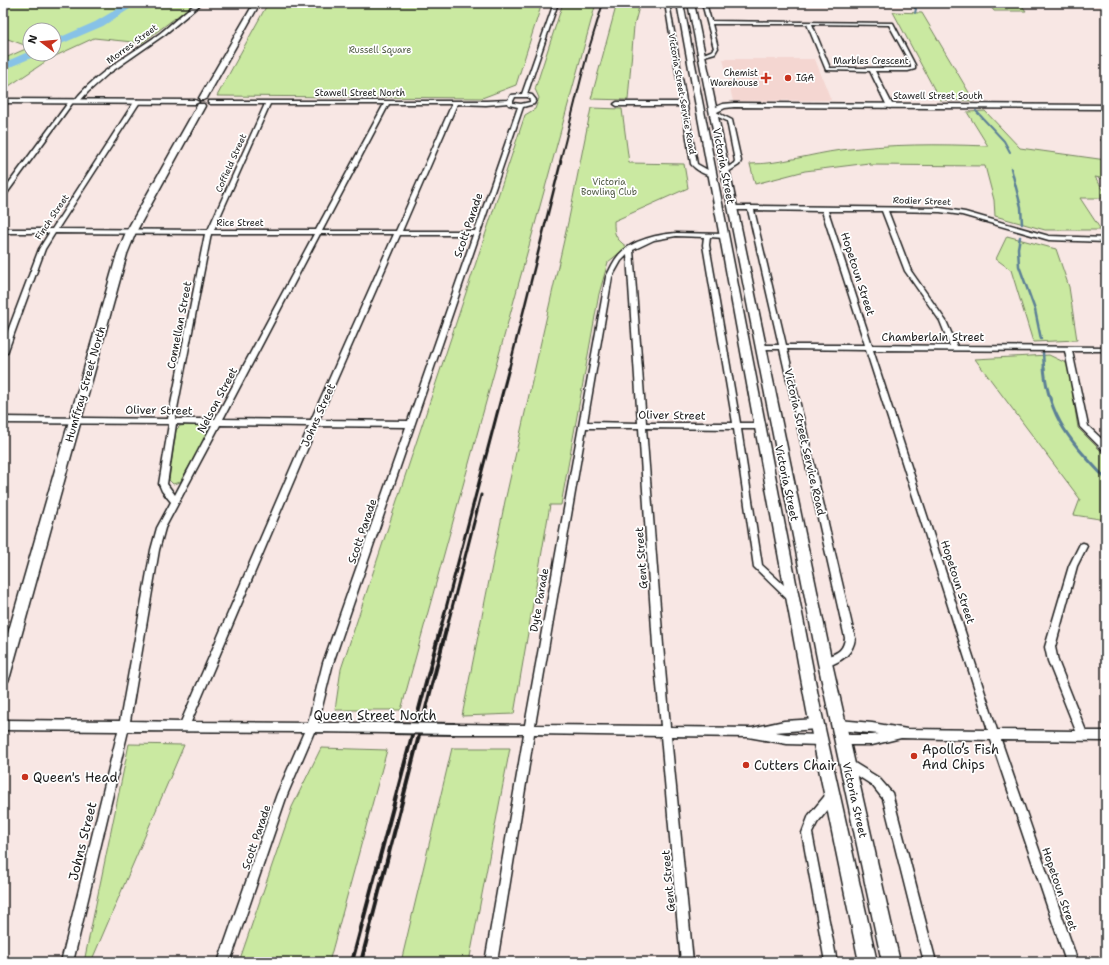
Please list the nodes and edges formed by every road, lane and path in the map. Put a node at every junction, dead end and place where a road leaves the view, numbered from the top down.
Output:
1 (200, 3) edge
2 (257, 3) edge
3 (556, 3) edge
4 (667, 3) edge
5 (680, 3) edge
6 (691, 3) edge
7 (704, 3) edge
8 (709, 23) junction
9 (810, 23) junction
10 (703, 56) junction
11 (872, 70) junction
12 (524, 95) junction
13 (4, 101) edge
14 (75, 101) junction
15 (510, 101) junction
16 (137, 102) junction
17 (202, 102) junction
18 (268, 102) junction
19 (388, 103) junction
20 (455, 103) junction
21 (617, 104) dead end
22 (683, 104) junction
23 (520, 106) junction
24 (890, 106) junction
25 (1106, 107) edge
26 (700, 109) junction
27 (713, 109) junction
28 (726, 172) junction
29 (712, 175) junction
30 (3, 195) edge
31 (718, 203) junction
32 (732, 203) junction
33 (751, 208) junction
34 (824, 208) junction
35 (884, 209) junction
36 (3, 231) edge
37 (54, 231) junction
38 (132, 232) junction
39 (209, 232) junction
40 (318, 233) junction
41 (398, 233) junction
42 (476, 233) junction
43 (708, 235) junction
44 (724, 236) junction
45 (1106, 240) edge
46 (630, 249) junction
47 (760, 347) junction
48 (784, 348) junction
49 (870, 348) junction
50 (954, 348) junction
51 (1068, 348) junction
52 (1106, 349) edge
53 (3, 353) edge
54 (3, 420) edge
55 (75, 420) junction
56 (172, 421) junction
57 (218, 422) junction
58 (314, 423) junction
59 (410, 424) junction
60 (584, 425) junction
61 (642, 426) junction
62 (737, 426) junction
63 (761, 426) junction
64 (1106, 448) edge
65 (175, 501) junction
66 (1083, 546) dead end
67 (793, 599) junction
68 (824, 663) junction
69 (3, 676) edge
70 (817, 724) junction
71 (3, 725) edge
72 (124, 727) junction
73 (184, 727) junction
74 (311, 728) junction
75 (530, 730) junction
76 (665, 730) junction
77 (748, 732) junction
78 (840, 733) junction
79 (907, 734) junction
80 (994, 735) junction
81 (1083, 735) junction
82 (1106, 736) edge
83 (821, 740) junction
84 (847, 764) junction
85 (832, 796) junction
86 (67, 962) edge
87 (224, 962) edge
88 (491, 962) edge
89 (687, 962) edge
90 (831, 962) edge
91 (868, 962) edge
92 (892, 962) edge
93 (930, 962) edge
94 (1072, 962) edge

1 - 14 street, Morres Street
2 - 17 main road, Humffray Street North
3 - 12 street
4 - 22 street, Victoria Street Service Road
5 - 26 main road, Victoria Street
6 - 10 main road, Victoria Street
7 - 8 street
8 - 9 street
8 - 10 street
9 - 11 street, Marbles Crescent
9 - 11 street, Marbles Crescent
10 - 27 main road, Victoria Street
11 - 24 street
12 - 15 street
12 - 23 street
13 - 14 main road, Stawell Street North
14 - 16 main road, Stawell Street North
14 - 30 street, Morres Street
15 - 20 street, Stawell Street North
15 - 23 street
16 - 17 main road, Stawell Street North
16 - 37 street, Finch Street
17 - 18 street, Stawell Street North
17 - 38 main road, Humffray Street North
18 - 19 street, Stawell Street North
18 - 39 street, Coffield Street
19 - 20 street, Stawell Street North
19 - 40 street, Nelson Street
20 - 41 street, Johns Street
21 - 22 street
22 - 29 street, Victoria Street Service Road
23 - 42 street, Scott Parade
24 - 25 main road, Stawell Street South
24 - 27 main road, Stawell Street South
26 - 27 main road, Stawell Street South
26 - 29 main road, Victoria Street
27 - 28 main road, Victoria Street
27 - 28 street
28 - 32 main road, Victoria Street
29 - 31 main road, Victoria Street
31 - 32 main road
31 - 44 main road, Victoria Street
32 - 33 street, Rodier Street
32 - 47 main road, Victoria Street
33 - 34 street, Rodier Street
33 - 48 street, Victoria Street Service Road
34 - 35 street, Rodier Street
34 - 49 street, Hopetoun Street
35 - 45 street, Rodier Street
35 - 50 street
36 - 37 street, Rice Street
37 - 38 street, Rice Street
37 - 53 street, Finch Street
38 - 39 street, Rice Street
38 - 55 main road, Humffray Street North
39 - 40 street, Rice Street
39 - 56 street, Connellan Street
40 - 41 street, Rice Street
40 - 57 street, Nelson Street
41 - 42 street, Rice Street
41 - 58 street, Johns Street
42 - 59 street, Scott Parade
43 - 44 street
43 - 46 street
43 - 62 street
44 - 63 main road, Victoria Street
46 - 60 street, Dyte Parade
46 - 61 street, Gent Street
47 - 48 street, Chamberlain Street
47 - 68 main road, Victoria Street
48 - 49 street, Chamberlain Street
48 - 68 street, Victoria Street Service Road
49 - 50 street, Chamberlain Street
49 - 80 street, Hopetoun Street
50 - 51 street, Chamberlain Street
51 - 52 street, Chamberlain Street
51 - 64 street
54 - 55 street, Oliver Street
55 - 56 street, Oliver Street
55 - 69 main road, Humffray Street North
56 - 57 street, Oliver Street
56 - 65 street, Connellan Street
57 - 58 street, Oliver Street
57 - 65 street, Nelson Street
58 - 59 street, Oliver Street
58 - 73 street, Johns Street
59 - 74 street, Scott Parade
60 - 61 street, Oliver Street
60 - 75 street, Dyte Parade
61 - 62 street, Oliver Street
61 - 76 street, Gent Street
62 - 63 street, Oliver Street
62 - 67 street
63 - 67 main road, Victoria Street
65 - 72 street, Nelson Street
66 - 81 street
67 - 70 main road, Victoria Street
68 - 78 main road, Victoria Street
70 - 77 street, Queen Street North
70 - 78 main road
70 - 83 main road, Victoria Street
71 - 72 street, Queen Street North
72 - 73 street, Queen Street North
72 - 86 street, Johns Street
73 - 74 street, Queen Street North
74 - 75 street, Queen Street North, bridge
74 - 87 street, Scott Parade
75 - 76 street, Queen Street North
75 - 88 street, Dyte Parade
76 - 77 street, Queen Street North
76 - 89 street, Gent Street
77 - 83 street, Queen Street North
78 - 79 street
78 - 79 street
78 - 83 main road
78 - 84 main road, Victoria Street
79 - 80 street
80 - 81 street
80 - 94 street, Hopetoun Street
81 - 82 street
83 - 85 main road, Victoria Street
84 - 92 main road, Victoria Street
84 - 93 street
85 - 90 street
85 - 91 main road, Victoria Street

